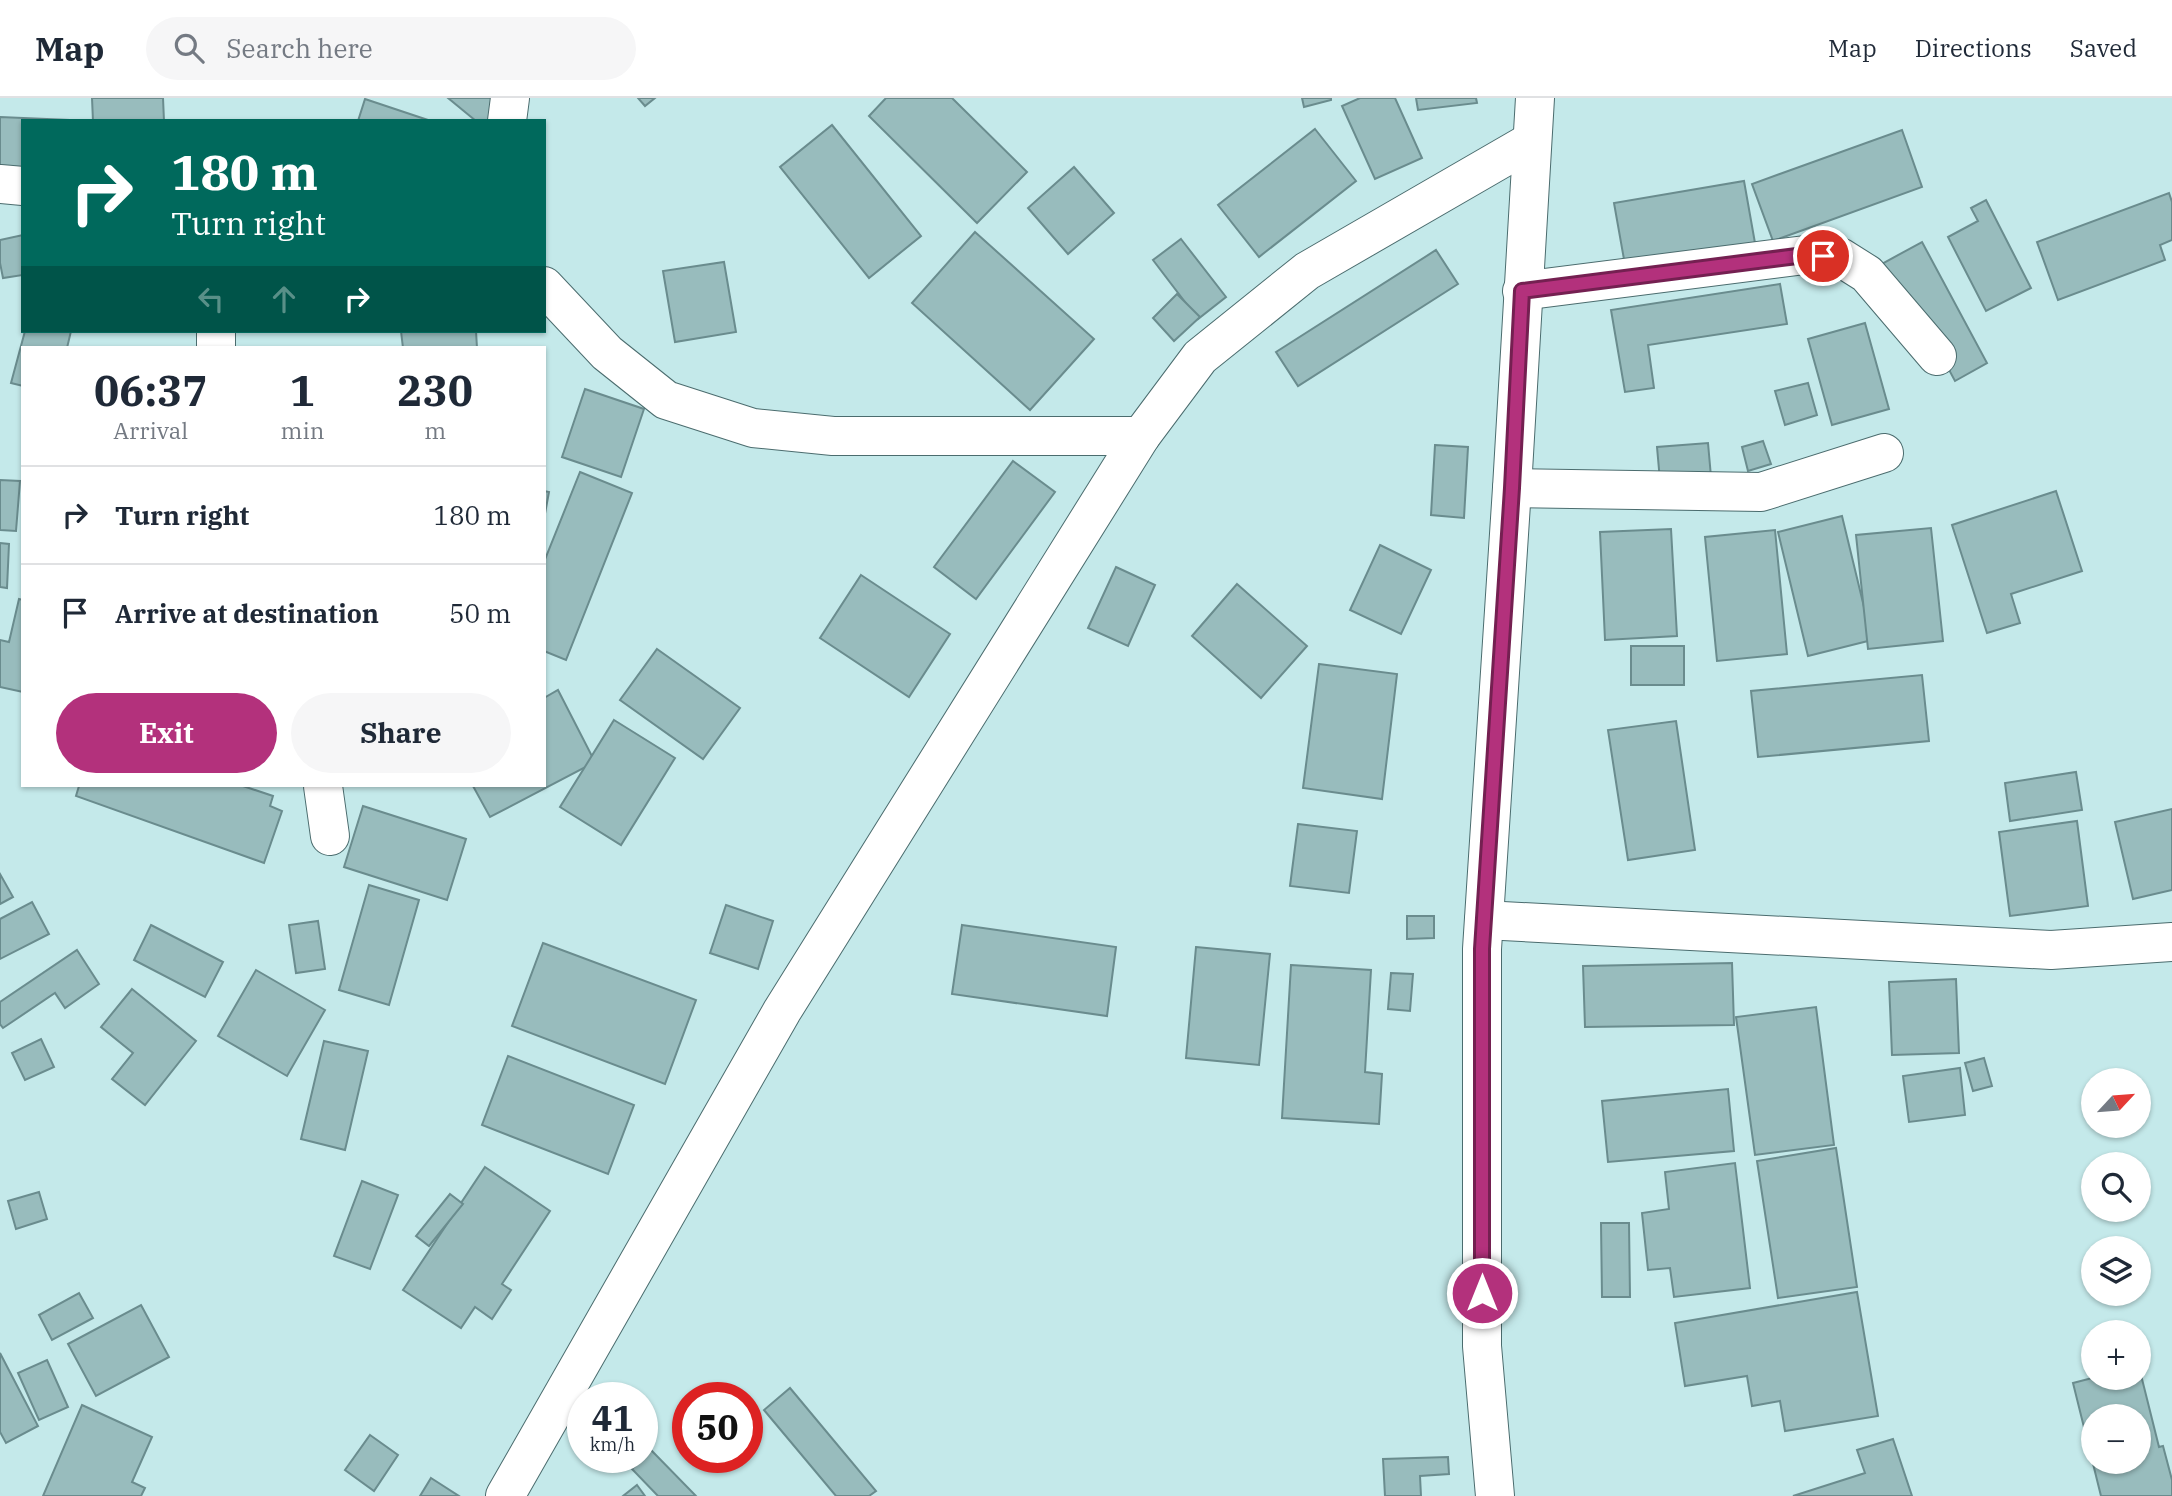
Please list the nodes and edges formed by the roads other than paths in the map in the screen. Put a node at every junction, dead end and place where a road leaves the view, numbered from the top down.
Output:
1 (510, 98) edge
2 (1535, 98) edge
3 (507, 119) edge
4 (1532, 141) junction
5 (0, 184) edge
6 (21, 186) edge
7 (546, 288) edge
8 (1522, 291) junction
9 (1937, 356) dead end
10 (1141, 436) junction
11 (1884, 453) dead end
12 (1512, 488) junction
13 (323, 787) edge
14 (330, 836) dead end
15 (1484, 920) junction
16 (2172, 942) edge
17 (505, 1496) edge
18 (1495, 1496) edge

1 - 3 street
2 - 4 street
4 - 8 street
4 - 10 street
5 - 6 street
7 - 10 street
8 - 9 street
8 - 12 street
10 - 17 street
11 - 12 street
12 - 15 street
13 - 14 street
15 - 16 street
15 - 18 street

